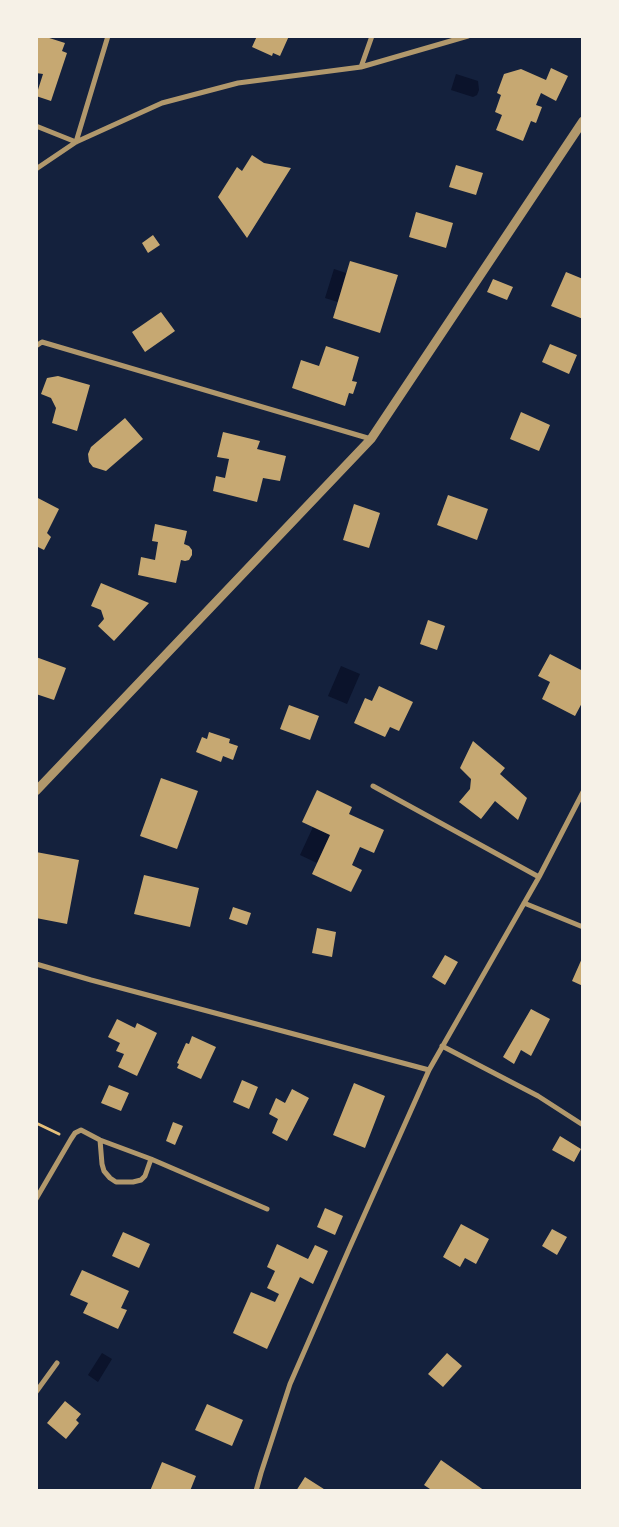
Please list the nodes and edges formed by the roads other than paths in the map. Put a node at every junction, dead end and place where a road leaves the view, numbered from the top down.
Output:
1 (108, 36) edge
2 (372, 36) edge
3 (468, 36) edge
4 (361, 67) junction
5 (583, 121) edge
6 (36, 126) edge
7 (76, 142) junction
8 (36, 169) edge
9 (36, 346) edge
10 (370, 439) junction
11 (373, 786) dead end
12 (36, 791) edge
13 (583, 792) edge
14 (539, 877) junction
15 (524, 903) junction
16 (583, 926) edge
17 (36, 964) edge
18 (442, 1046) junction
19 (429, 1070) junction
20 (583, 1125) edge
21 (100, 1140) junction
22 (151, 1159) junction
23 (36, 1199) edge
24 (267, 1210) dead end
25 (57, 1363) dead end
26 (36, 1392) edge
27 (256, 1491) edge

1 - 7 street
2 - 4 street
3 - 4 street
4 - 7 street
5 - 10 street
6 - 7 street
7 - 8 street
9 - 10 street
10 - 12 street
11 - 14 street
13 - 14 street
14 - 15 street
15 - 16 street
15 - 18 street
17 - 19 street
18 - 19 street
18 - 20 street
19 - 27 street
21 - 22 street
21 - 22 street
21 - 23 street
22 - 24 street
25 - 26 street

